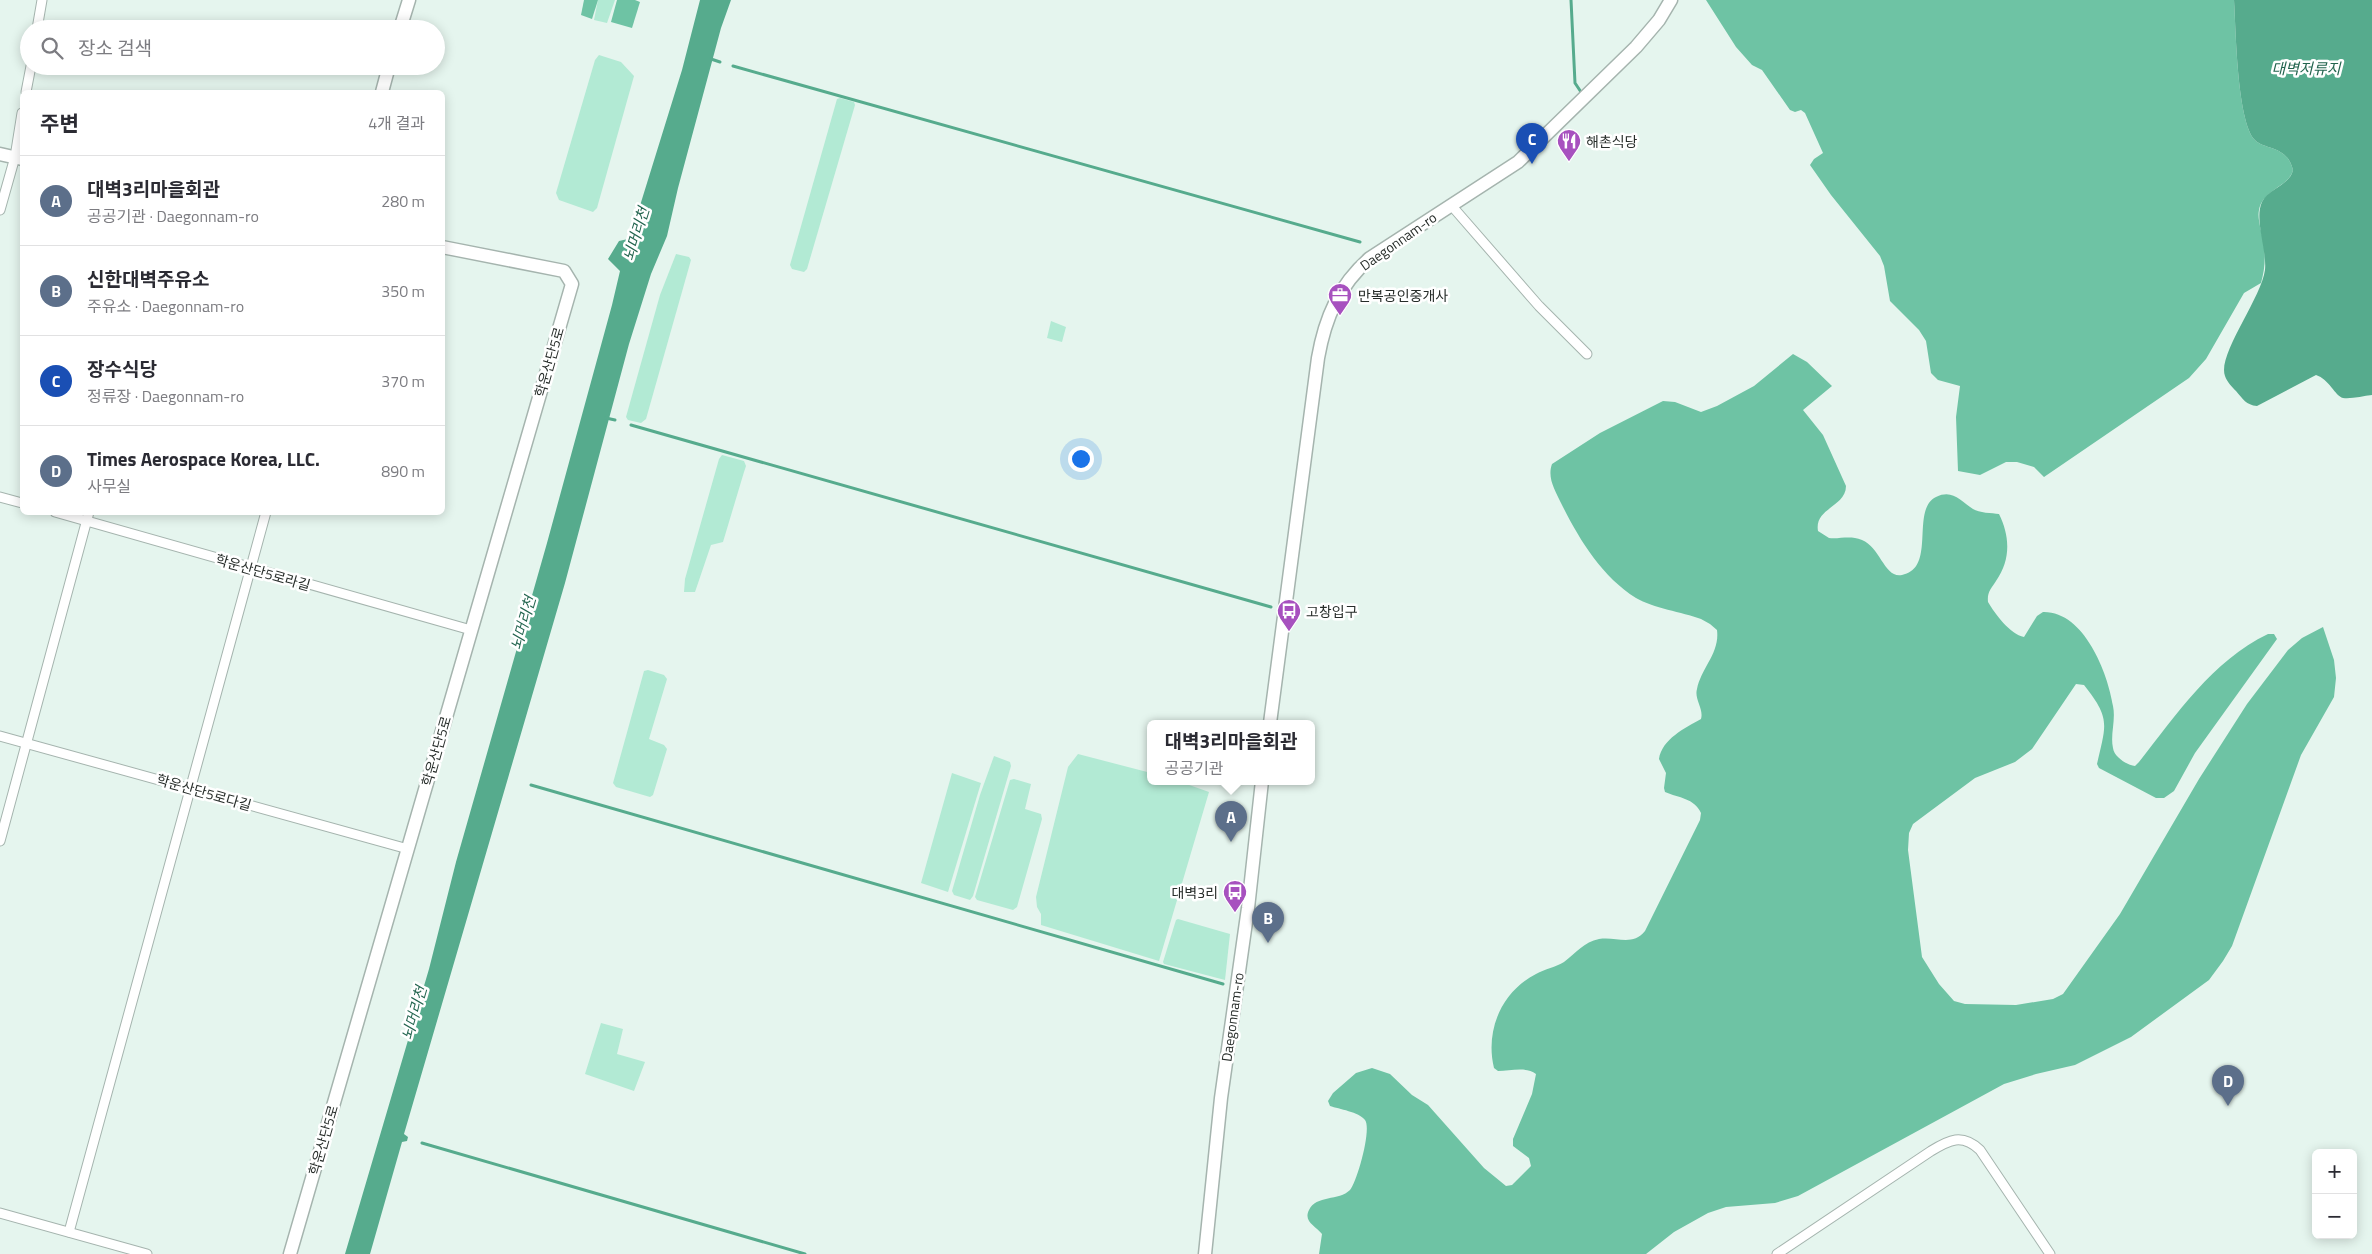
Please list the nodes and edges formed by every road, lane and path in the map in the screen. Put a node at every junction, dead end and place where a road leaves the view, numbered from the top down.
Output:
1 (42, 0) edge
2 (409, 0) edge
3 (1671, 0) edge
4 (39, 20) edge
5 (403, 20) edge
6 (29, 75) edge
7 (387, 75) edge
8 (26, 90) edge
9 (383, 90) edge
10 (20, 143) edge
11 (0, 154) edge
12 (19, 158) edge
13 (1451, 205) junction
14 (0, 210) edge
15 (445, 248) edge
16 (1587, 354) dead end
17 (0, 497) edge
18 (20, 502) edge
19 (75, 515) edge
20 (265, 515) edge
21 (88, 517) edge
22 (250, 568) junction
23 (471, 630) junction
24 (1270, 720) edge
25 (0, 736) edge
26 (27, 743) junction
27 (1262, 785) edge
28 (190, 788) junction
29 (0, 841) edge
30 (408, 849) junction
31 (0, 1213) edge
32 (69, 1232) junction
33 (147, 1254) edge
34 (290, 1254) edge
35 (1205, 1254) edge
36 (1777, 1254) edge
37 (2050, 1254) edge

1 - 4 street
2 - 5 street
3 - 13 street, Daegonnam-ro
6 - 8 street
7 - 9 street
10 - 12 street
11 - 12 street
12 - 14 street
13 - 16 street
13 - 24 street, Daegonnam-ro
15 - 23 street, 학운산단5로
17 - 18 street
19 - 21 street, 학운산단5로라길
20 - 22 street
21 - 22 street, 학운산단5로라길
21 - 26 street
22 - 23 street, 학운산단5로라길
22 - 28 street
23 - 30 street, 학운산단5로
25 - 26 street, 학운산단5로다길
26 - 28 street, 학운산단5로다길
26 - 29 street
27 - 35 street, Daegonnam-ro
28 - 30 street, 학운산단5로다길
28 - 32 street
30 - 34 street, 학운산단5로
31 - 32 street
32 - 33 street
36 - 37 street

